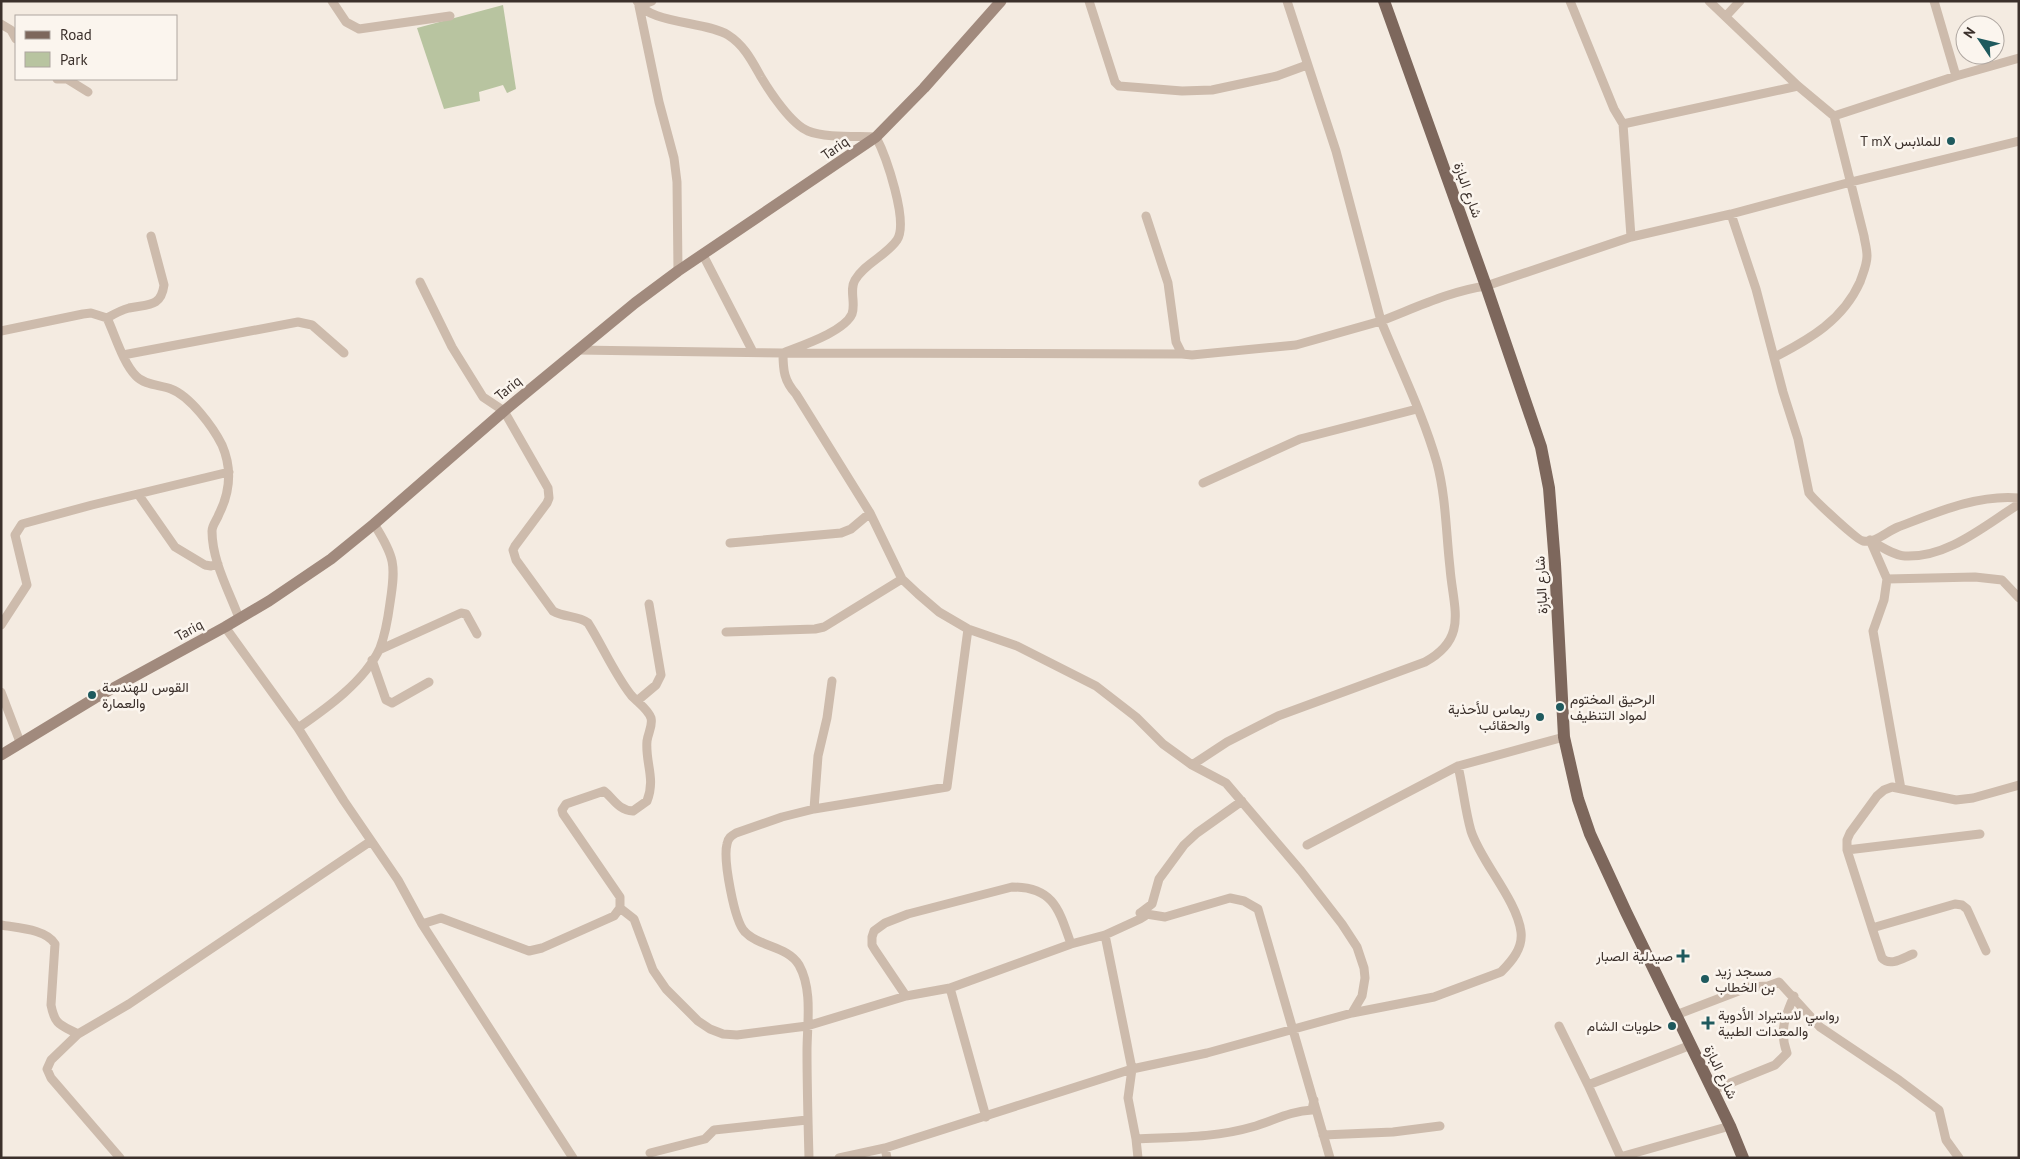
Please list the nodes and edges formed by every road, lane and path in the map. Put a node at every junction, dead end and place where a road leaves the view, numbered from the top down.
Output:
1 (332, 1) edge
2 (652, 1) edge
3 (1001, 1) edge
4 (1089, 1) edge
5 (1287, 1) edge
6 (1384, 1) edge
7 (1570, 1) edge
8 (1709, 1) edge
9 (1740, 1) edge
10 (1934, 1) edge
11 (638, 4) edge
12 (450, 16) dead end
13 (1726, 16) junction
14 (1, 24) edge
15 (15, 37) edge
16 (2019, 58) edge
17 (1307, 65) junction
18 (1956, 76) junction
19 (69, 80) edge
20 (1798, 86) junction
21 (88, 92) dead end
22 (1834, 116) junction
23 (1623, 124) junction
24 (876, 137) junction
25 (2019, 140) edge
26 (1851, 182) junction
27 (1731, 214) junction
28 (1146, 216) dead end
29 (151, 236) dead end
30 (1631, 237) junction
31 (703, 255) junction
32 (678, 271) junction
33 (420, 282) dead end
34 (1486, 286) junction
35 (107, 318) junction
36 (1381, 321) junction
37 (1, 331) edge
38 (577, 350) junction
39 (753, 352) junction
40 (344, 353) dead end
41 (782, 353) junction
42 (1182, 354) junction
43 (123, 355) junction
44 (1775, 357) junction
45 (1417, 409) junction
46 (504, 411) junction
47 (229, 472) junction
48 (1203, 483) dead end
49 (138, 494) junction
50 (2019, 498) edge
51 (2019, 504) edge
52 (870, 513) junction
53 (374, 524) junction
54 (1870, 540) junction
55 (730, 543) dead end
56 (218, 564) junction
57 (1887, 578) junction
58 (902, 579) junction
59 (2019, 598) edge
60 (649, 604) dead end
61 (239, 618) junction
62 (1, 625) edge
63 (225, 627) junction
64 (968, 629) junction
65 (726, 632) dead end
66 (476, 634) dead end
67 (379, 650) junction
68 (372, 660) junction
69 (832, 681) dead end
70 (430, 682) dead end
71 (1, 692) edge
72 (637, 701) junction
73 (298, 728) junction
74 (1564, 737) junction
75 (20, 742) junction
76 (1, 755) edge
77 (1192, 765) junction
78 (1458, 766) junction
79 (2019, 785) edge
80 (1901, 789) junction
81 (1242, 801) junction
82 (814, 809) junction
83 (1980, 834) dead end
84 (372, 841) junction
85 (1307, 845) dead end
86 (1848, 850) junction
87 (620, 908) junction
88 (1140, 913) junction
89 (1, 924) edge
90 (422, 924) junction
91 (1872, 928) junction
92 (1104, 935) junction
93 (1071, 944) junction
94 (1986, 951) dead end
95 (1913, 954) dead end
96 (950, 988) junction
97 (906, 996) junction
98 (1794, 996) junction
99 (1352, 1013) junction
100 (1676, 1015) junction
101 (807, 1026) junction
102 (1559, 1026) dead end
103 (1291, 1030) junction
104 (78, 1034) junction
105 (1691, 1045) junction
106 (1132, 1069) junction
107 (1588, 1085) junction
108 (1713, 1090) junction
109 (1314, 1100) junction
110 (986, 1117) junction
111 (807, 1120) junction
112 (1440, 1126) dead end
113 (1730, 1126) junction
114 (1323, 1135) junction
115 (1136, 1139) junction
116 (885, 1148) junction
117 (650, 1153) dead end
118 (1620, 1157) edge
119 (120, 1158) edge
120 (572, 1158) edge
121 (809, 1158) edge
122 (839, 1158) edge
123 (887, 1158) edge
124 (1138, 1158) edge
125 (1330, 1158) edge
126 (1743, 1158) edge
127 (1959, 1158) edge

1 - 12 street
2 - 11 street
3 - 24 main road, Tariq
4 - 17 street
5 - 17 street
6 - 34 main road, شارع البازة
7 - 23 street
8 - 13 street
9 - 13 street
10 - 18 street
11 - 24 street
11 - 32 street
13 - 20 street
14 - 15 street
16 - 18 street
17 - 36 street
18 - 22 street
19 - 21 street
20 - 22 street
20 - 23 street
22 - 26 street
23 - 30 street
24 - 31 main road, Tariq
24 - 41 street
25 - 26 street
26 - 27 street
26 - 44 street
27 - 30 street
27 - 44 street
28 - 42 street
29 - 35 street
30 - 34 street
31 - 32 main road, Tariq
31 - 39 street
32 - 38 main road, Tariq
33 - 46 street
34 - 36 street
34 - 74 main road, شارع البازة
35 - 37 street
35 - 43 street
36 - 42 street
36 - 45 street
38 - 39 street
38 - 46 main road, Tariq
39 - 41 street
40 - 43 street
41 - 42 street
41 - 52 street
43 - 47 street
44 - 54 street
45 - 48 street
45 - 77 street
46 - 53 main road, Tariq
46 - 72 street
47 - 49 street
47 - 56 street
49 - 56 street
49 - 62 street
50 - 54 street
51 - 54 street
52 - 55 street
52 - 58 street
53 - 61 main road, Tariq
53 - 67 street
54 - 57 street
56 - 61 street
57 - 59 street
57 - 80 street
58 - 64 street
58 - 65 street
60 - 72 street
61 - 63 main road, Tariq
63 - 73 street
63 - 75 main road, Tariq
64 - 77 street
64 - 82 street
66 - 67 street
67 - 68 street
68 - 70 street
68 - 73 street
69 - 82 street
71 - 75 street
72 - 87 street
73 - 84 street
74 - 78 street
74 - 100 main road, شارع البازة
75 - 76 main road, Tariq
77 - 81 street
78 - 85 street
78 - 99 street
79 - 80 street
80 - 86 street
81 - 88 street
81 - 99 street
82 - 101 street
83 - 86 street
84 - 90 street
84 - 104 street
86 - 91 street
87 - 90 street
87 - 101 street
88 - 92 street
88 - 103 street
89 - 104 street
90 - 120 street
91 - 94 street
91 - 95 street
92 - 93 street
92 - 106 street
93 - 96 street
93 - 97 street
96 - 97 street
96 - 110 street
97 - 101 street
98 - 100 street
98 - 108 street
98 - 127 street
99 - 103 street
100 - 105 main road, شارع البازة
101 - 111 street
102 - 107 street
103 - 106 street
103 - 109 street
104 - 119 street
105 - 107 street
105 - 108 main road, شارع البازة
106 - 110 street
106 - 115 street
107 - 118 street
108 - 113 main road, شارع البازة
109 - 114 street
109 - 115 street
110 - 116 street
111 - 117 street
111 - 121 street
112 - 114 street
113 - 118 street
113 - 126 main road, شارع البازة
114 - 125 street
115 - 124 street
116 - 122 street
116 - 123 street

